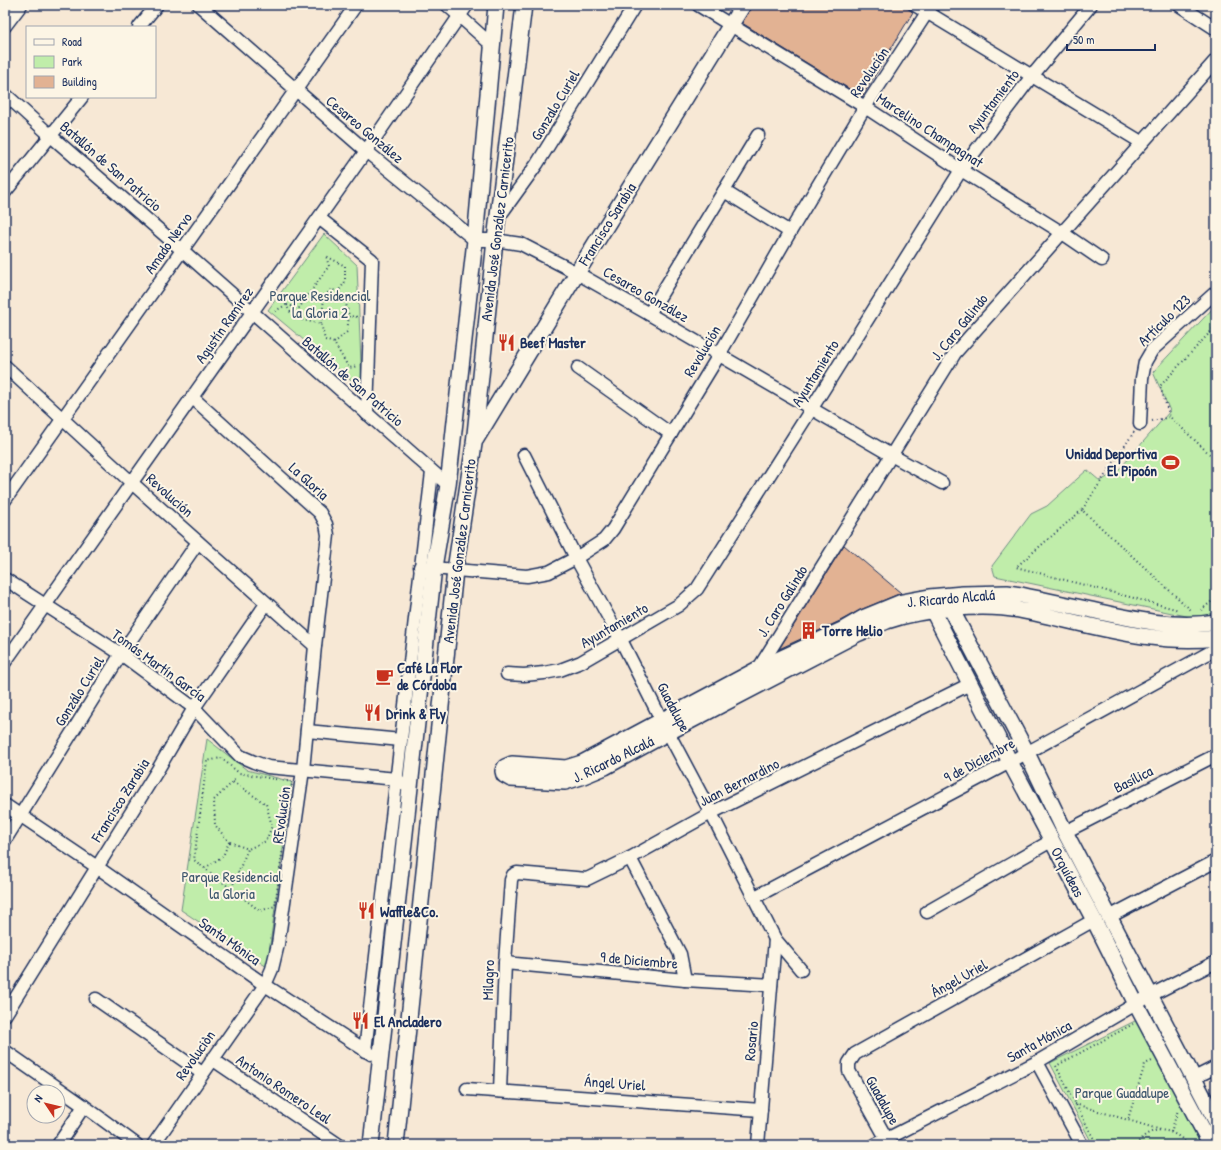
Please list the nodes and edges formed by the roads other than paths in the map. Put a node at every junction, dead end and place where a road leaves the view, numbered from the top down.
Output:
1 (21, 5) edge
2 (157, 5) edge
3 (199, 5) edge
4 (356, 5) edge
5 (446, 5) edge
6 (467, 5) edge
7 (496, 5) edge
8 (524, 5) edge
9 (635, 5) edge
10 (698, 5) edge
11 (743, 5) edge
12 (915, 5) edge
13 (1092, 5) edge
14 (1180, 5) edge
15 (930, 9) edge
16 (459, 16) junction
17 (730, 25) junction
18 (5, 26) edge
19 (140, 26) edge
20 (1216, 29) edge
21 (493, 46) junction
22 (1216, 60) edge
23 (1032, 76) junction
24 (296, 90) junction
25 (5, 94) edge
26 (81, 98) edge
27 (865, 107) junction
28 (758, 135) dead end
29 (51, 136) junction
30 (1142, 142) junction
31 (366, 152) junction
32 (961, 170) junction
33 (724, 191) junction
34 (5, 192) edge
35 (319, 218) junction
36 (498, 218) junction
37 (790, 232) junction
38 (1062, 232) junction
39 (475, 240) junction
40 (495, 240) junction
41 (182, 250) junction
42 (1102, 260) dead end
43 (577, 273) junction
44 (1216, 292) edge
45 (251, 312) junction
46 (649, 314) junction
47 (719, 355) junction
48 (5, 366) edge
49 (578, 368) dead end
50 (192, 398) junction
51 (812, 408) junction
52 (367, 414) junction
53 (63, 419) junction
54 (1140, 424) road end
55 (671, 434) junction
56 (474, 444) junction
57 (524, 455) dead end
58 (891, 455) junction
59 (432, 472) junction
60 (132, 482) junction
61 (942, 483) dead end
62 (448, 485) junction
63 (5, 500) edge
64 (198, 542) junction
65 (576, 558) junction
66 (427, 567) junction
67 (455, 570) junction
68 (5, 579) edge
69 (949, 602) junction
70 (266, 604) junction
71 (931, 604) junction
72 (46, 606) junction
73 (1216, 622) edge
74 (1216, 638) edge
75 (621, 640) junction
76 (314, 646) junction
77 (1216, 649) edge
78 (121, 654) junction
79 (5, 662) edge
80 (758, 669) junction
81 (507, 674) dead end
82 (970, 684) junction
83 (748, 691) junction
84 (194, 708) junction
85 (665, 726) junction
86 (307, 731) junction
87 (401, 740) junction
88 (1027, 753) junction
89 (1216, 755) edge
90 (1010, 762) junction
91 (303, 770) junction
92 (397, 779) junction
93 (409, 790) junction
94 (5, 806) edge
95 (711, 813) junction
96 (20, 816) junction
97 (1065, 832) junction
98 (5, 840) edge
99 (1051, 841) junction
100 (630, 858) junction
101 (1216, 861) edge
102 (97, 867) junction
103 (517, 873) joint
104 (755, 897) junction
105 (928, 912) dead end
106 (1109, 916) junction
107 (1094, 920) junction
108 (775, 939) junction
109 (1216, 962) edge
110 (505, 963) junction
111 (801, 970) dead end
112 (685, 980) junction
113 (265, 985) junction
114 (771, 985) junction
115 (1151, 995) junction
116 (96, 999) dead end
117 (1136, 1004) junction
118 (5, 1015) edge
119 (5, 1051) edge
120 (365, 1051) junction
121 (212, 1059) junction
122 (379, 1059) junction
123 (1037, 1062) junction
124 (1216, 1067) edge
125 (849, 1071) joint
126 (202, 1073) junction
127 (1194, 1078) junction
128 (467, 1089) dead end
129 (500, 1091) junction
130 (84, 1106) junction
131 (761, 1110) junction
132 (1216, 1121) edge
133 (888, 1142) edge
134 (1080, 1144) edge
135 (58, 1145) edge
136 (137, 1145) edge
137 (153, 1145) edge
138 (339, 1145) edge
139 (371, 1145) edge
140 (396, 1145) edge
141 (758, 1145) edge
142 (875, 1145) edge
143 (1211, 1145) edge

1 - 18 street
2 - 19 street
3 - 24 street, Cesareo González
4 - 24 street, Amado Nervo
5 - 16 street
6 - 16 street, Agustín Ramírez
7 - 21 street, Avenida José González Carnicerito
8 - 36 street, Avenida José González Carnicerito
9 - 36 street, Gonzalo Curiel
10 - 17 street, Marcelino Champagnat
11 - 17 street, Francisco Sarabia
12 - 15 street
13 - 23 street, Ayuntamiento
14 - 20 street
15 - 23 street
15 - 27 street, Revolución
16 - 21 street
16 - 31 street, Agustín Ramírez
17 - 27 street, Marcelino Champagnat
17 - 43 street, Francisco Sarabia
21 - 39 street, Avenida José González Carnicerito
22 - 30 street, J. Caro Galindo
23 - 30 street
23 - 32 street, Ayuntamiento
24 - 31 street, Cesareo González
24 - 41 street, Amado Nervo
25 - 29 street, Batallón de San Patricio
26 - 29 street
27 - 32 street, Marcelino Champagnat
27 - 37 street, Revolución
28 - 33 street
29 - 34 street
29 - 41 street, Batallón de San Patricio
30 - 38 street, J. Caro Galindo
31 - 35 street, Agustín Ramírez
31 - 39 street, Cesareo González
32 - 38 street, Marcelino Champagnat
32 - 51 street, Ayuntamiento
33 - 37 street
33 - 46 street
35 - 45 street, Agustín Ramírez
35 - 52 street
36 - 40 street, Avenida José González Carnicerito
37 - 47 street, Revolución
38 - 42 street, Marcelino Champagnat
38 - 58 street, J. Caro Galindo
39 - 40 street, Cesareo González
39 - 62 street, Avenida José González Carnicerito
40 - 43 street, Cesareo González
40 - 56 street, Avenida José González Carnicerito
41 - 45 street, Batallón de San Patricio
41 - 53 street, Amado Nervo
43 - 46 street, Cesareo González
43 - 56 street, Francisco Sarabia
44 - 54 street, Artículo 123
45 - 50 street, Agustín Ramírez
45 - 52 street, Batallón de San Patricio
46 - 47 street, Cesareo González
47 - 51 street, Cesareo González
47 - 55 street, Revolución
48 - 53 street, Revolución
49 - 55 street
50 - 60 street, Agustín Ramírez
50 - 76 street, La Gloria
51 - 58 street, Cesareo González
51 - 75 street, Ayuntamiento
52 - 59 street, Batallón de San Patricio
53 - 60 street, Revolución
53 - 63 street, Amado Nervo
55 - 65 street, Revolución
56 - 67 street, Avenida José González Carnicerito
57 - 65 street, Guadalupe
58 - 61 street, Cesareo González
58 - 80 street, J. Caro Galindo
59 - 62 street, Batallón de San Patricio
59 - 66 street
60 - 64 street, Revolución
60 - 72 street, Agustín Ramírez
62 - 66 street, Avenida José González Carnicerito
64 - 70 street, Revolución
64 - 78 street, Gonzálo Curiel
65 - 67 street, Revolución
65 - 75 street, Guadalupe
66 - 67 street, Revolución
66 - 87 street
66 - 93 street, Avenida José González Carnicerito
67 - 140 street, Avenida José González Carnicerito
68 - 72 street, Tomás Martín García
69 - 71 street, J. Ricardo Alcalá
69 - 73 street, J. Ricardo Alcalá
69 - 74 street, J. Ricardo Alcalá
69 - 88 street, Orquídeas
70 - 76 street, Revolución
70 - 84 street, Francisco Zarabia
71 - 80 street, J. Ricardo Alcalá
71 - 82 street, Orquídeas
71 - 83 street, J. Ricardo Alcalá
72 - 78 street, Tomás Martín García
72 - 79 street, Agustín Ramírez
75 - 81 street, Ayuntamiento
75 - 85 street, Guadalupe
76 - 86 street, REvolución
77 - 88 street, 9 de Diciembre
78 - 84 street, Tomás Martín García
78 - 96 street, Gonzálo Curiel
80 - 83 street, J. Caro Galindo
80 - 85 street, J. Ricardo Alcalá
82 - 90 street, Orquídeas
82 - 95 street, Juan Bernardino
83 - 85 street, J. Ricardo Alcalá
84 - 91 street, Tomás Martín García
84 - 102 street, Francisco Zarabia
85 - 85 street, J. Ricardo Alcalá
85 - 95 street, Guadalupe
86 - 87 street
86 - 91 street, REvolución
87 - 92 street
88 - 90 street, 9 de Diciembre
88 - 97 street, Orquídeas
89 - 97 street, Basílica
90 - 99 street, Orquídeas
90 - 104 street, 9 de Diciembre
91 - 92 street, Tomás Martín García
91 - 113 street, REvolución
92 - 93 street
92 - 120 street
93 - 122 street, Avenida José González Carnicerito
94 - 96 street, Santa Mónica
95 - 100 street, Juan Bernardino
95 - 104 street, Guadalupe
96 - 98 street, Gonzálo Curiel
96 - 102 street, Santa Mónica
97 - 106 street, Orquídeas
99 - 105 street
99 - 107 street, Orquídeas
100 - 103 street, Juan Bernardino
100 - 112 street
101 - 106 street
102 - 113 street, Santa Mónica
102 - 118 street, Francisco Zarabia
103 - 110 street, Milagro
104 - 108 street, Guadalupe
106 - 115 street, Orquídeas
107 - 117 street, Orquídeas
107 - 125 street, Ángel Uriel
108 - 111 street, Guadalupe
108 - 114 street, Rosario
109 - 115 street, Santa Mónica
110 - 112 street, 9 de Diciembre
110 - 129 street, Milagro
112 - 114 street, 9 de Diciembre
113 - 120 street, Santa Mónica
113 - 121 street, Revoluciòn
114 - 131 street, Rosario
115 - 117 street, Santa Mónica
115 - 127 street, Orquídeas
116 - 126 street
117 - 123 street, Santa Mónica
117 - 143 street, Orquídeas
119 - 130 street
120 - 122 street, Santa Mónica
121 - 126 street, Revoluciòn
121 - 138 street, Antonio Romero Leal
122 - 139 street, Avenida José González Carnicerito
123 - 133 street, Santa Mónica
123 - 134 street
124 - 127 street
125 - 133 street, Guadalupe
126 - 137 street, Revoluciòn
127 - 132 street, Orquídeas
128 - 129 street, Ángel Uriel
129 - 131 street, Ángel Uriel
130 - 135 street
130 - 136 street
131 - 141 street, Rosario
133 - 142 street, Santa Mónica

